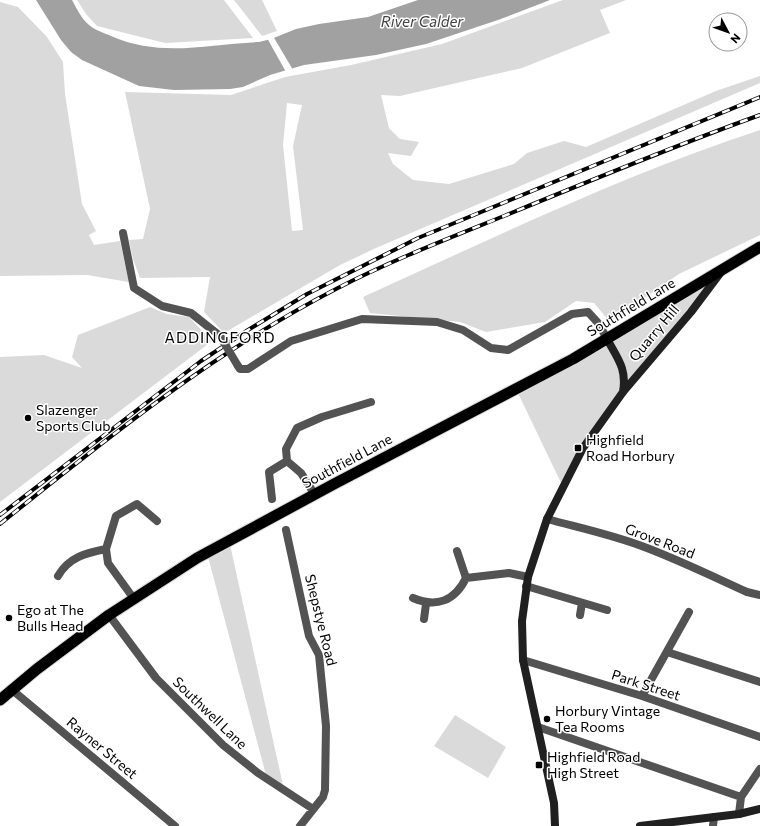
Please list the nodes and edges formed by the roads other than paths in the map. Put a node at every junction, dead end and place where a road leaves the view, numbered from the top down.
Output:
1 (124, 233) dead end
2 (760, 247) edge
3 (723, 270) junction
4 (607, 339) junction
5 (623, 392) junction
6 (371, 402) dead end
7 (287, 461) junction
8 (316, 495) junction
9 (272, 499) dead end
10 (547, 519) junction
11 (157, 521) dead end
12 (286, 530) dead end
13 (106, 549) junction
14 (457, 551) dead end
15 (58, 576) dead end
16 (528, 577) junction
17 (466, 578) junction
18 (526, 586) junction
19 (760, 595) edge
20 (413, 598) dead end
21 (134, 599) junction
22 (582, 603) junction
23 (426, 604) junction
24 (607, 610) dead end
25 (689, 612) dead end
26 (109, 615) junction
27 (580, 615) dead end
28 (424, 619) dead end
29 (667, 652) junction
30 (523, 660) junction
31 (760, 682) edge
32 (12, 690) junction
33 (642, 696) junction
34 (0, 700) edge
35 (538, 727) junction
36 (760, 737) edge
37 (760, 769) edge
38 (741, 797) junction
39 (313, 809) junction
40 (760, 809) edge
41 (739, 814) junction
42 (714, 817) junction
43 (175, 826) edge
44 (300, 826) edge
45 (555, 826) edge
46 (640, 826) edge
47 (713, 826) edge

1 - 4 street, bridge
2 - 3 highway, Quarry Hill
3 - 4 highway, Southfield Lane
3 - 5 main road, Quarry Hill
4 - 5 main road, Quarry Hill
4 - 8 highway, Southfield Lane
5 - 10 main road, Quarry Hill
6 - 7 street
7 - 8 street
7 - 9 street
8 - 21 highway, Southfield Lane
10 - 16 main road, Quarry Hill
10 - 19 street, Grove Road
11 - 13 street
12 - 39 street, Shepstye Road
13 - 15 street
13 - 21 street
14 - 17 street
16 - 17 street
16 - 18 main road, Quarry Hill
17 - 23 street
18 - 22 street
18 - 30 main road, Quarry Hill
20 - 23 street
21 - 26 highway, Southfield Lane
22 - 24 street
22 - 27 street
23 - 28 street
25 - 29 street
26 - 32 highway, Southfield Lane
26 - 39 street, Southwell Lane
29 - 31 street
29 - 33 street
30 - 33 street, Park Street
30 - 35 main road, Quarry Hill
32 - 34 highway, Southfield Lane
32 - 43 street, Rayner Street
33 - 36 street, Park Street
35 - 38 street
35 - 45 main road, Quarry Hill
37 - 38 street
38 - 41 street
39 - 44 street, Shepstye Road
40 - 41 main road
41 - 42 main road
42 - 46 main road
42 - 47 street

